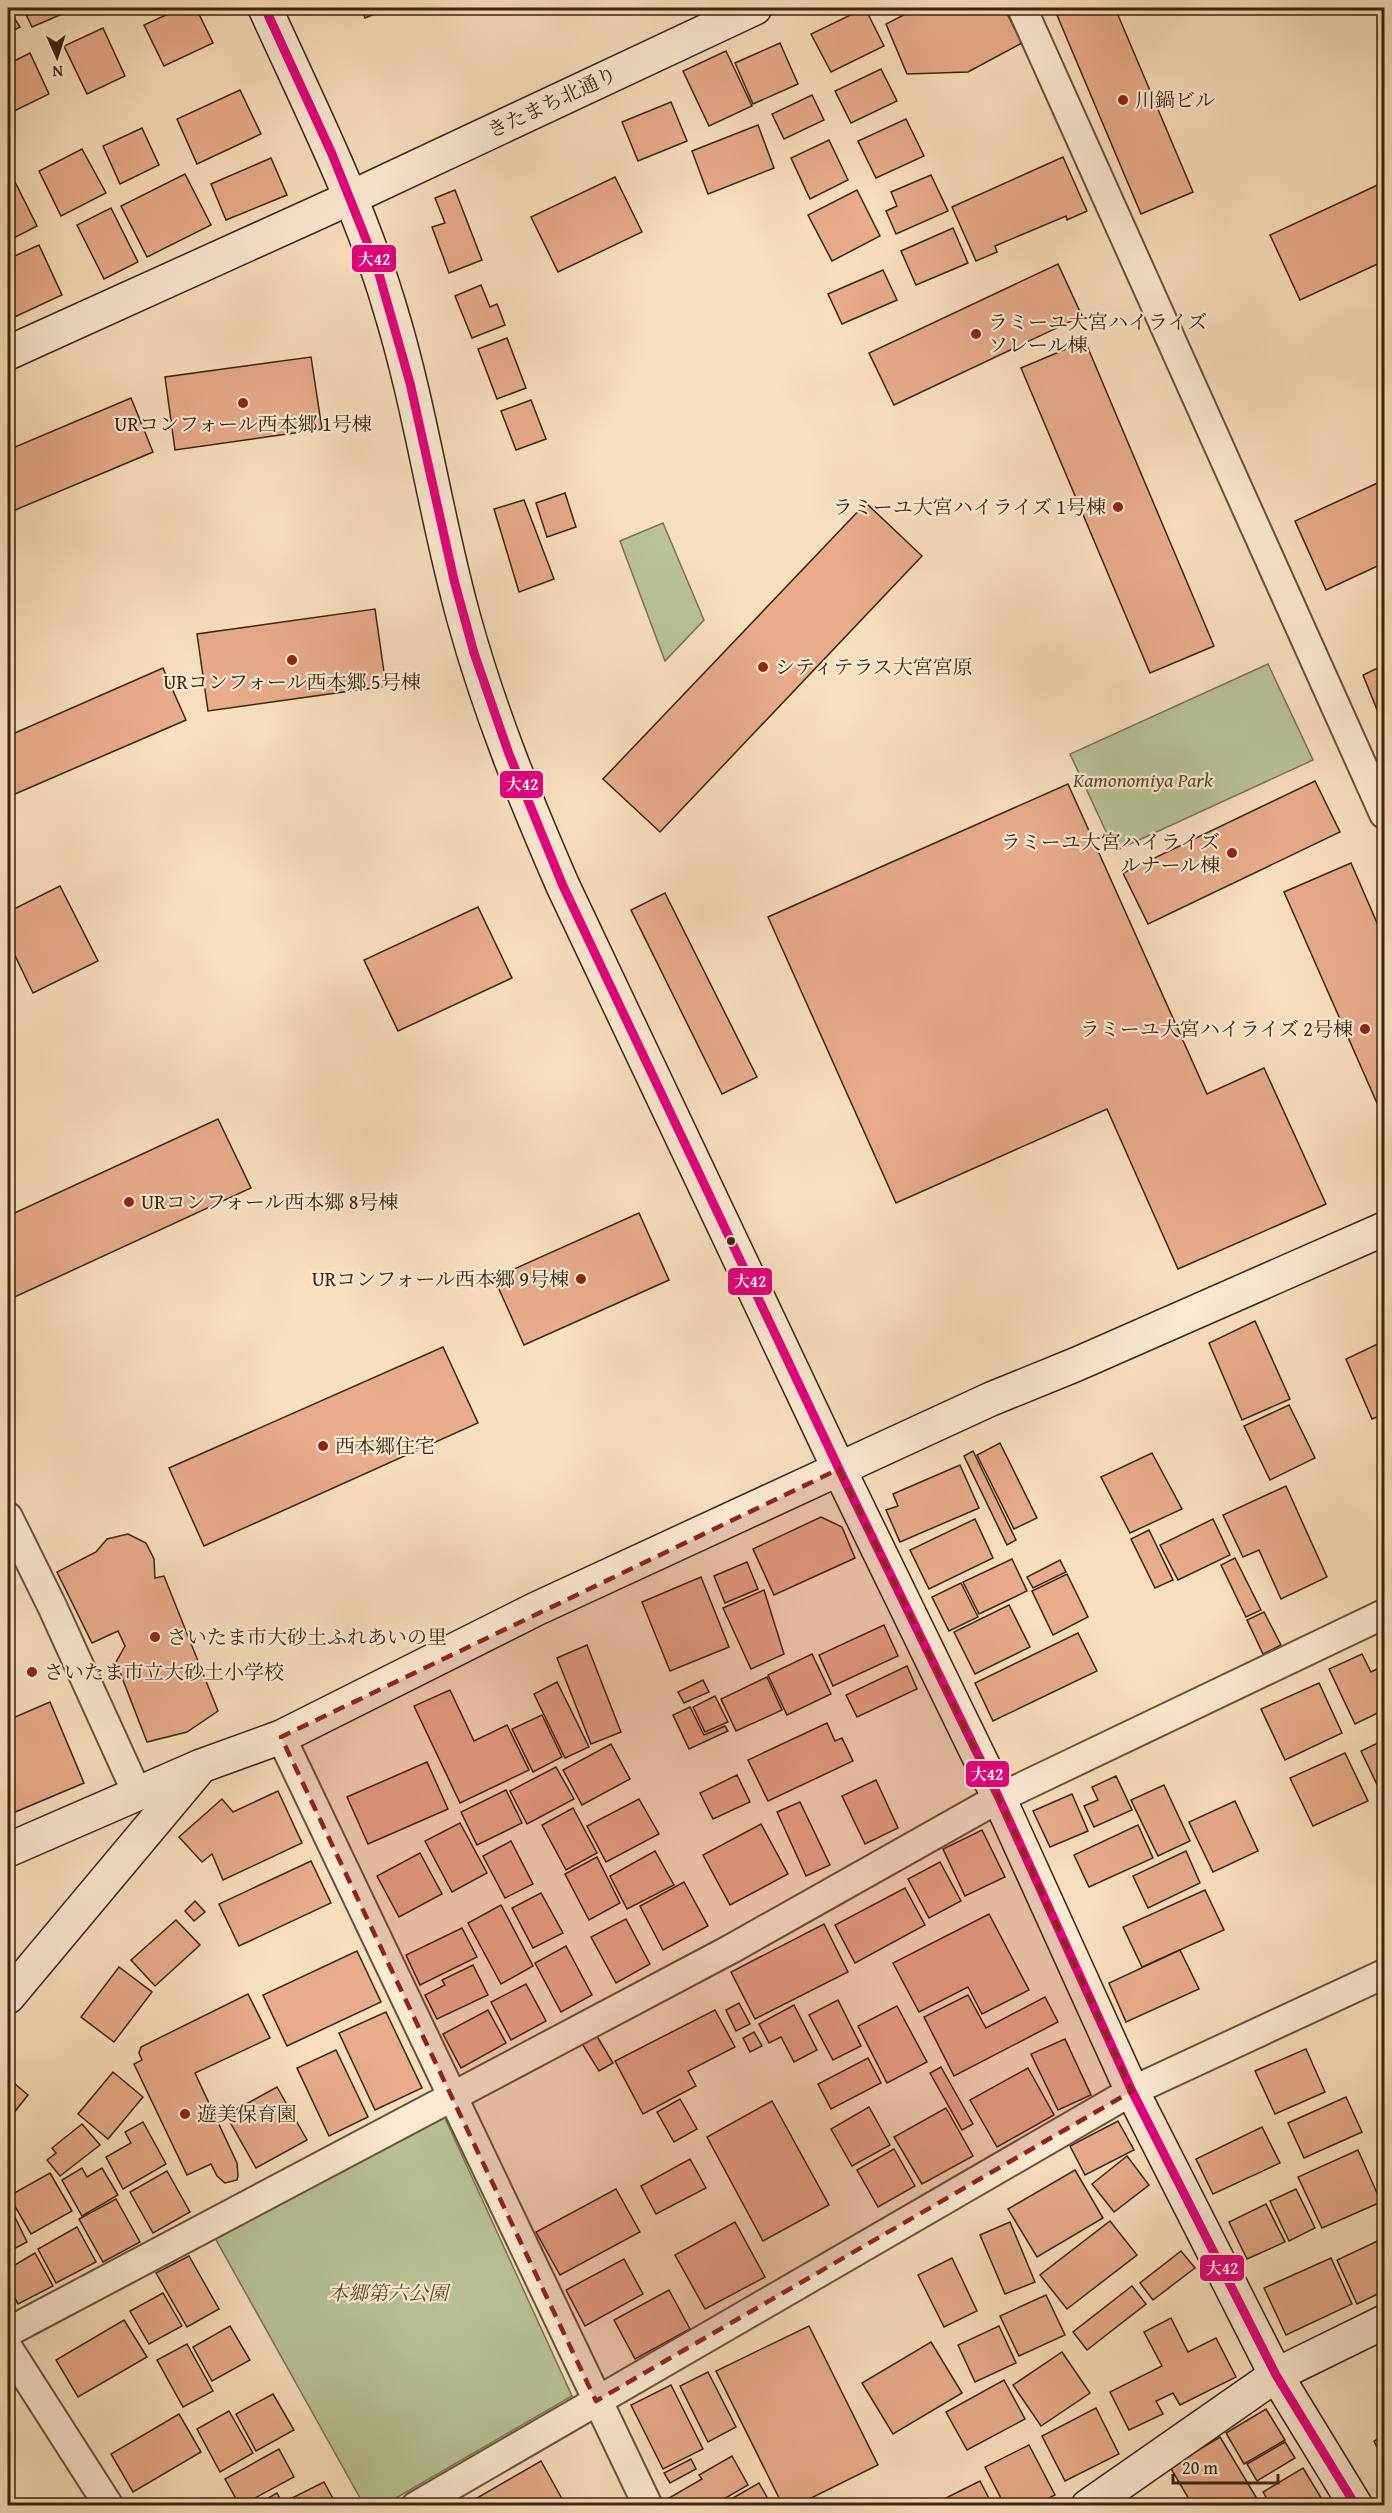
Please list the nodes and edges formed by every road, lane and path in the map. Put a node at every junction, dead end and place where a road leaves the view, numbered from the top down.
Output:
1 (265, 8) edge
2 (755, 8) edge
3 (1023, 8) edge
4 (350, 198) junction
5 (8, 353) edge
6 (1384, 814) edge
7 (1384, 1229) edge
8 (839, 1469) junction
9 (8, 1517) edge
10 (1384, 1614) edge
11 (281, 1737) junction
12 (201, 1766) junction
13 (137, 1793) junction
14 (999, 1798) junction
15 (8, 1850) edge
16 (1384, 1974) edge
17 (8, 1997) edge
18 (1132, 2091) junction
19 (453, 2096) junction
20 (1384, 2322) edge
21 (8, 2332) edge
22 (8, 2348) edge
23 (1276, 2375) junction
24 (596, 2401) junction
25 (109, 2505) edge
26 (416, 2505) edge
27 (648, 2505) edge
28 (1088, 2505) edge
29 (1356, 2505) edge

1 - 4 street
2 - 4 street, きたまち北通り
3 - 6 street
4 - 5 street, きたまち北通り
4 - 8 street
7 - 8 street
8 - 11 street
8 - 14 street
9 - 13 street
10 - 14 street
11 - 12 street
11 - 19 street
12 - 13 street
12 - 17 street
13 - 15 street
14 - 18 street
14 - 19 street
16 - 18 street
18 - 23 street
18 - 24 street
19 - 21 street
19 - 24 street
20 - 23 street
22 - 25 street
23 - 28 street
23 - 29 street
24 - 26 street
24 - 27 street

